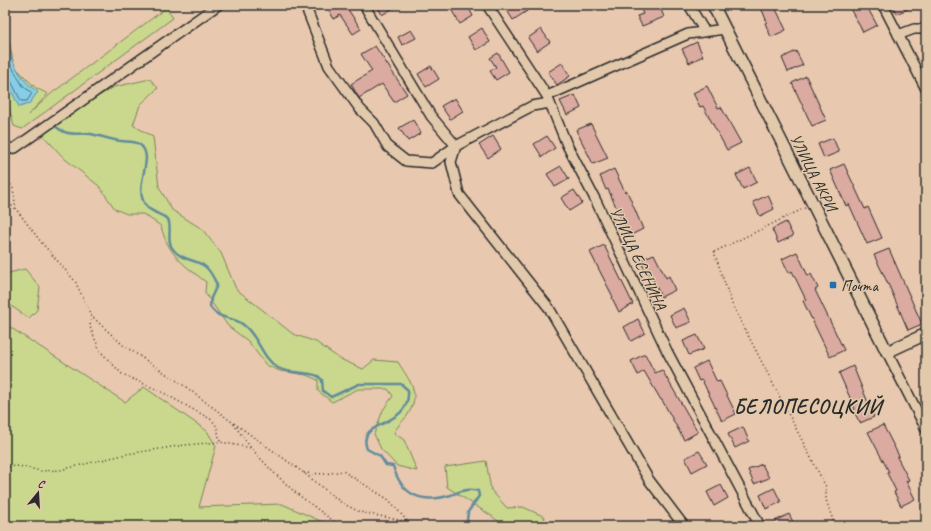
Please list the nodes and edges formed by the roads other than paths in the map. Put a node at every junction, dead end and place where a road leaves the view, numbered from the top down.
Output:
1 (218, 5) edge
2 (305, 5) edge
3 (364, 5) edge
4 (487, 5) edge
5 (689, 5) edge
6 (713, 5) edge
7 (883, 5) edge
8 (926, 22) edge
9 (725, 29) junction
10 (914, 29) junction
11 (926, 29) edge
12 (705, 32) junction
13 (898, 35) junction
14 (926, 88) edge
15 (548, 99) junction
16 (456, 146) junction
17 (15, 148) junction
18 (5, 149) edge
19 (5, 155) edge
20 (926, 334) edge
21 (887, 352) junction
22 (926, 429) edge
23 (684, 526) edge
24 (760, 526) edge

1 - 17 street
2 - 16 street
3 - 16 street
4 - 15 street, УЛИЦА ЕСЕНИНА
5 - 12 street
6 - 9 main road, УЛИЦА АКРИ
7 - 13 street
8 - 10 street
9 - 12 street
9 - 21 main road, УЛИЦА АКРИ
10 - 11 street
10 - 13 street
12 - 15 street
13 - 14 street
15 - 16 street
15 - 24 street, УЛИЦА ЕСЕНИНА
16 - 23 street
17 - 18 street
17 - 19 street
20 - 21 main road
21 - 22 street

